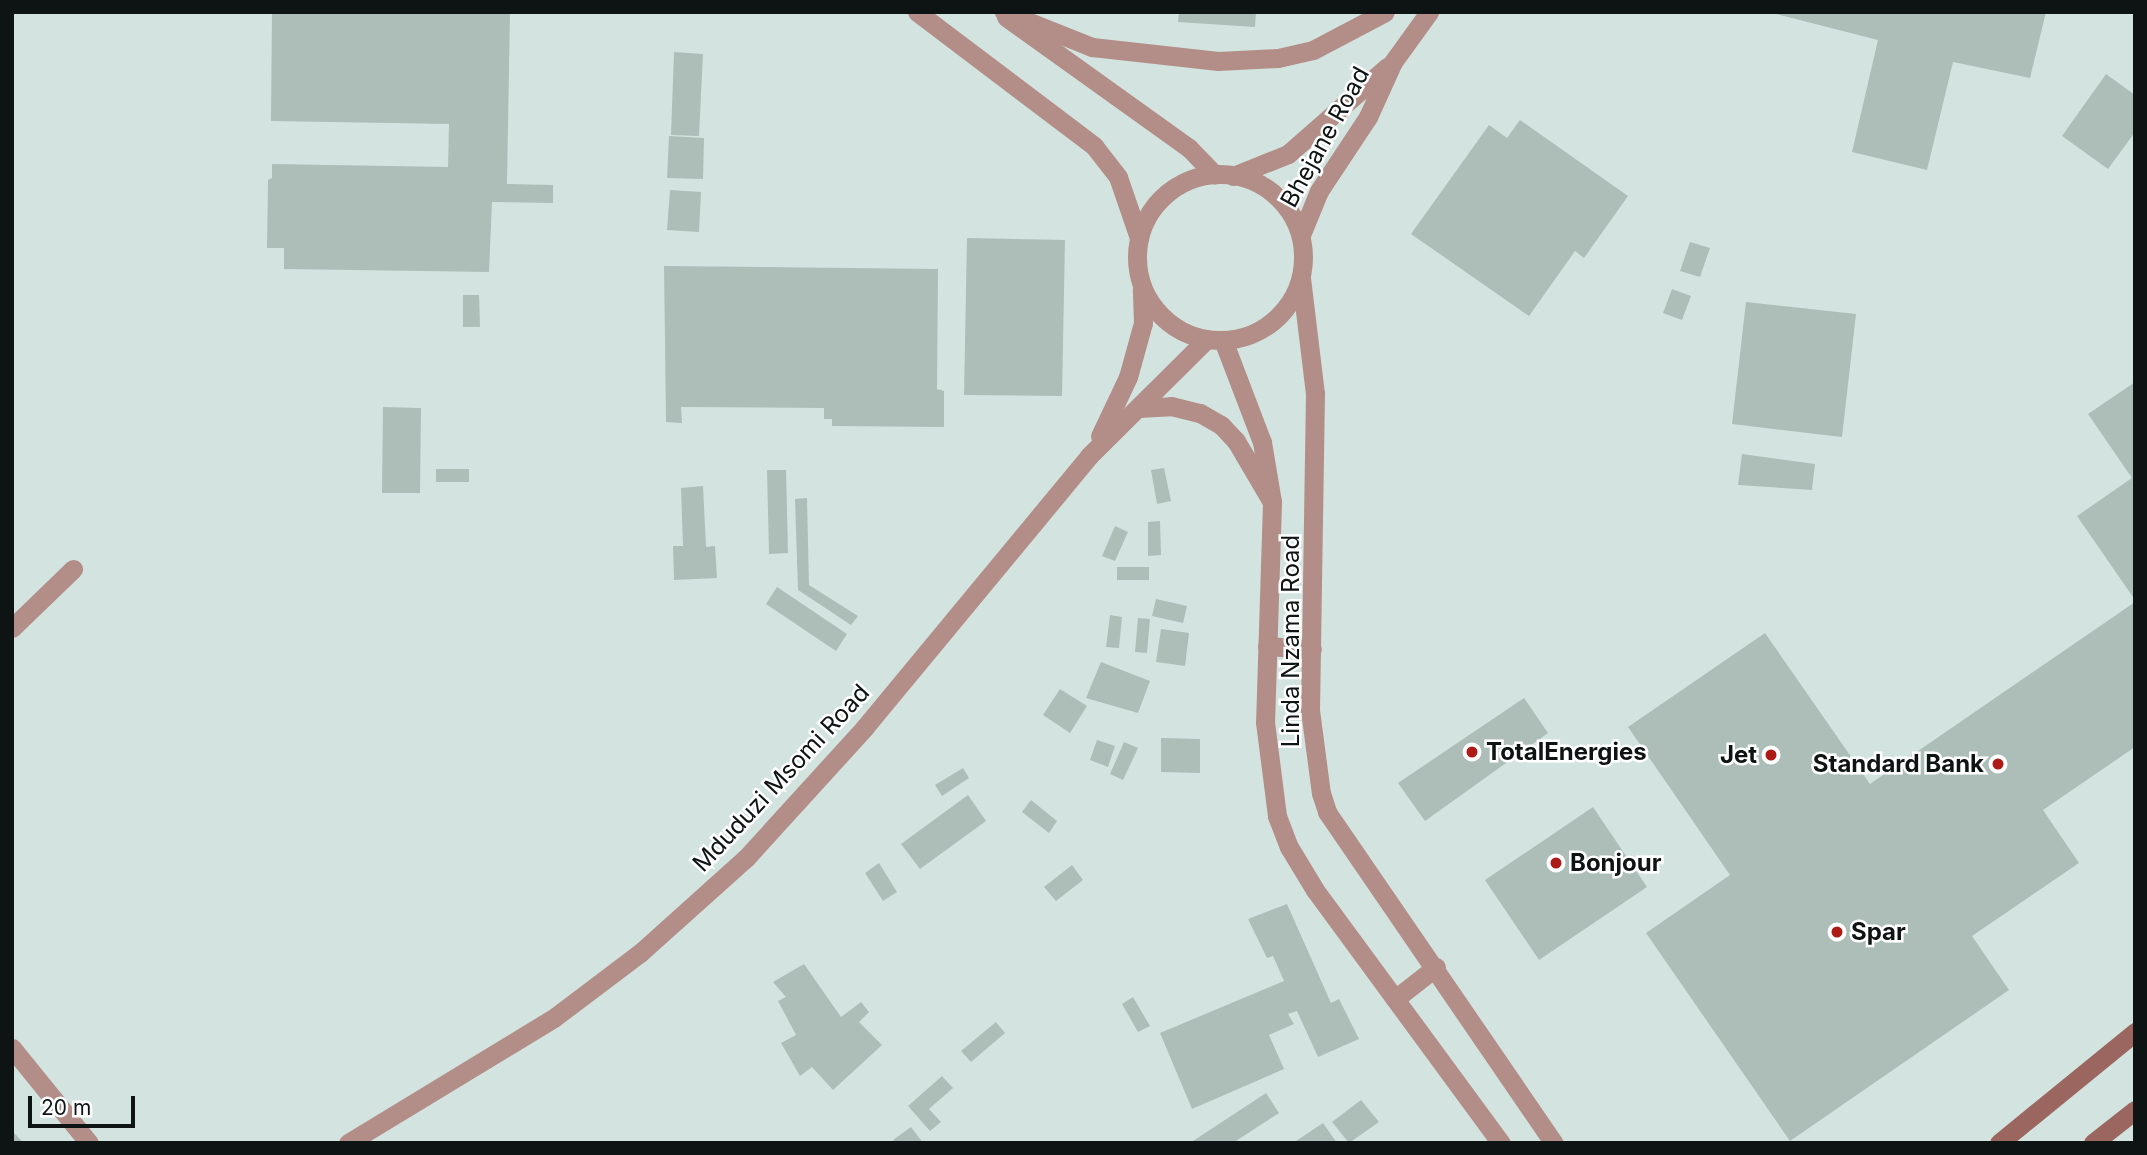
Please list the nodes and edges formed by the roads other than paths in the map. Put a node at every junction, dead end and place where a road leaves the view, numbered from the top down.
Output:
1 (917, 12) edge
2 (1002, 12) edge
3 (1385, 12) edge
4 (1429, 12) edge
5 (1393, 62) junction
6 (1222, 176) junction
7 (1301, 235) junction
8 (1139, 238) junction
9 (1301, 278) junction
10 (1142, 285) junction
11 (1215, 339) junction
12 (1139, 408) junction
13 (1089, 456) junction
14 (1272, 502) junction
15 (74, 569) dead end
16 (12, 628) edge
17 (1267, 646) junction
18 (1312, 649) junction
19 (1436, 967) junction
20 (1395, 999) junction
21 (2135, 1032) edge
22 (12, 1048) edge
23 (2135, 1110) edge
24 (89, 1143) edge
25 (348, 1143) edge
26 (1501, 1143) edge
27 (1554, 1143) edge
28 (1998, 1143) edge
29 (2093, 1143) edge

1 - 8 street
2 - 3 street
2 - 6 street
4 - 5 street, Bhejane Road
5 - 6 street, Bhejane Road
5 - 7 street, Bhejane Road
6 - 7 street
6 - 8 street
7 - 9 street
8 - 10 street
9 - 11 street
9 - 18 street, Linda Nzama Road
10 - 11 street
10 - 13 street, Mduduzi Msomi Road
11 - 12 street, Mduduzi Msomi Road
11 - 14 street, Linda Nzama Road
12 - 13 street, Mduduzi Msomi Road
12 - 14 street
13 - 25 street, Mduduzi Msomi Road
14 - 17 street, Linda Nzama Road
15 - 16 street
17 - 18 street
17 - 20 street, Linda Nzama Road
18 - 19 street, Linda Nzama Road
19 - 20 street
19 - 27 street, Linda Nzama Road
20 - 26 street, Linda Nzama Road
21 - 28 main road
22 - 24 street
23 - 29 main road

